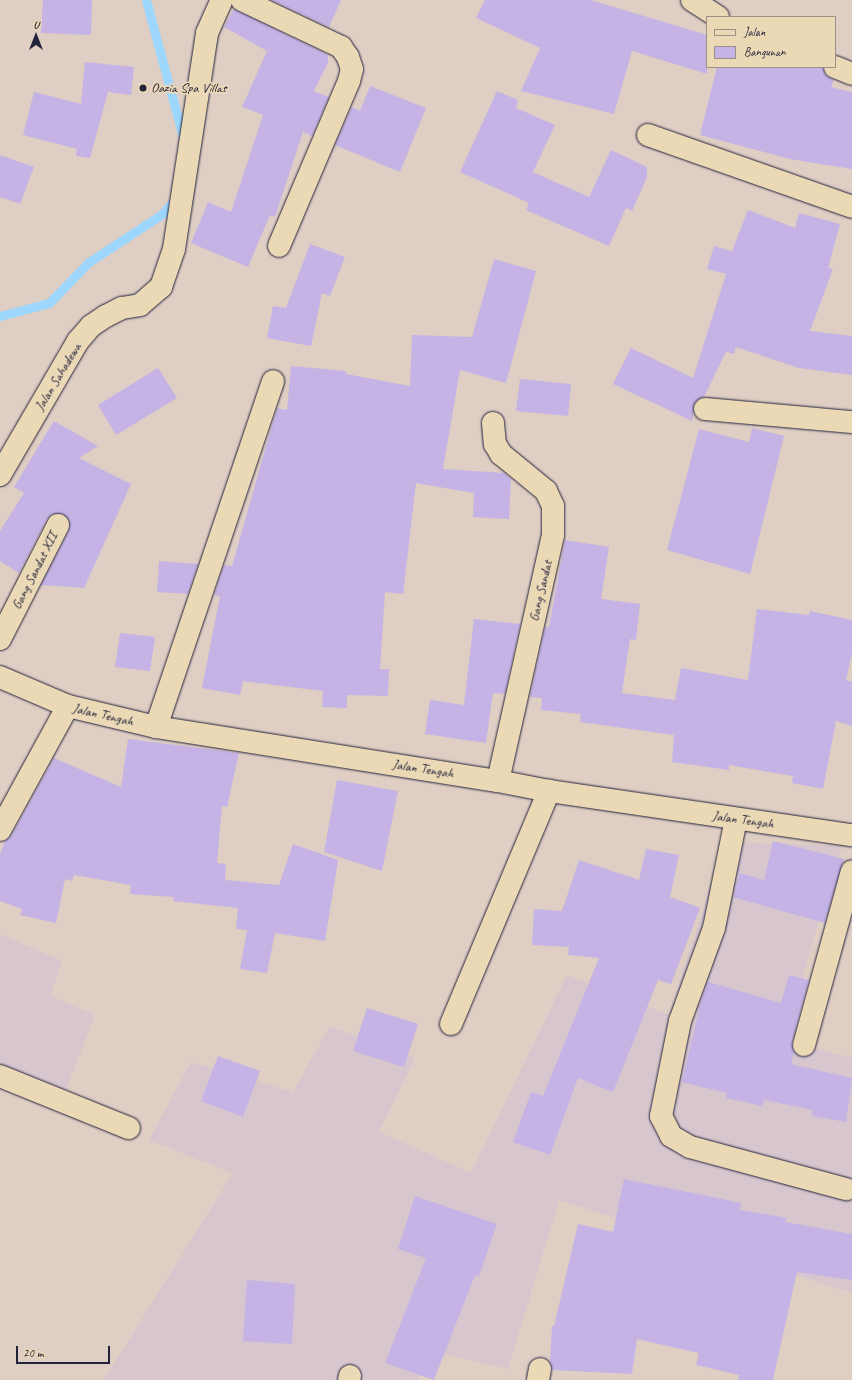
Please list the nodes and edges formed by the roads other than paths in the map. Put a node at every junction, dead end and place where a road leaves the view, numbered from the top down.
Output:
1 (222, 0) edge
2 (242, 0) edge
3 (692, 0) edge
4 (716, 16) edge
5 (836, 67) edge
6 (852, 74) edge
7 (648, 135) dead end
8 (852, 207) edge
9 (279, 246) dead end
10 (273, 381) dead end
11 (705, 409) dead end
12 (852, 422) edge
13 (493, 423) dead end
14 (0, 475) edge
15 (58, 525) dead end
16 (0, 639) edge
17 (0, 677) edge
18 (68, 706) junction
19 (156, 727) junction
20 (498, 781) junction
21 (549, 791) junction
22 (736, 819) junction
23 (0, 830) edge
24 (852, 835) edge
25 (852, 871) edge
26 (450, 1024) dead end
27 (804, 1045) dead end
28 (0, 1076) edge
29 (129, 1128) dead end
30 (846, 1189) dead end

1 - 14 street, Jalan Sahadewa
2 - 9 street
3 - 4 street
5 - 6 street
7 - 8 street
10 - 19 street
11 - 12 street
13 - 20 street, Gang Sandat
15 - 16 street, Gang Sandat XII
17 - 18 street, Jalan Tengah
18 - 19 street, Jalan Tengah
18 - 23 street
19 - 20 street, Jalan Tengah
20 - 21 street, Jalan Tengah
21 - 22 street, Jalan Tengah
21 - 26 street
22 - 24 street, Jalan Tengah
22 - 30 street
25 - 27 street
28 - 29 street

